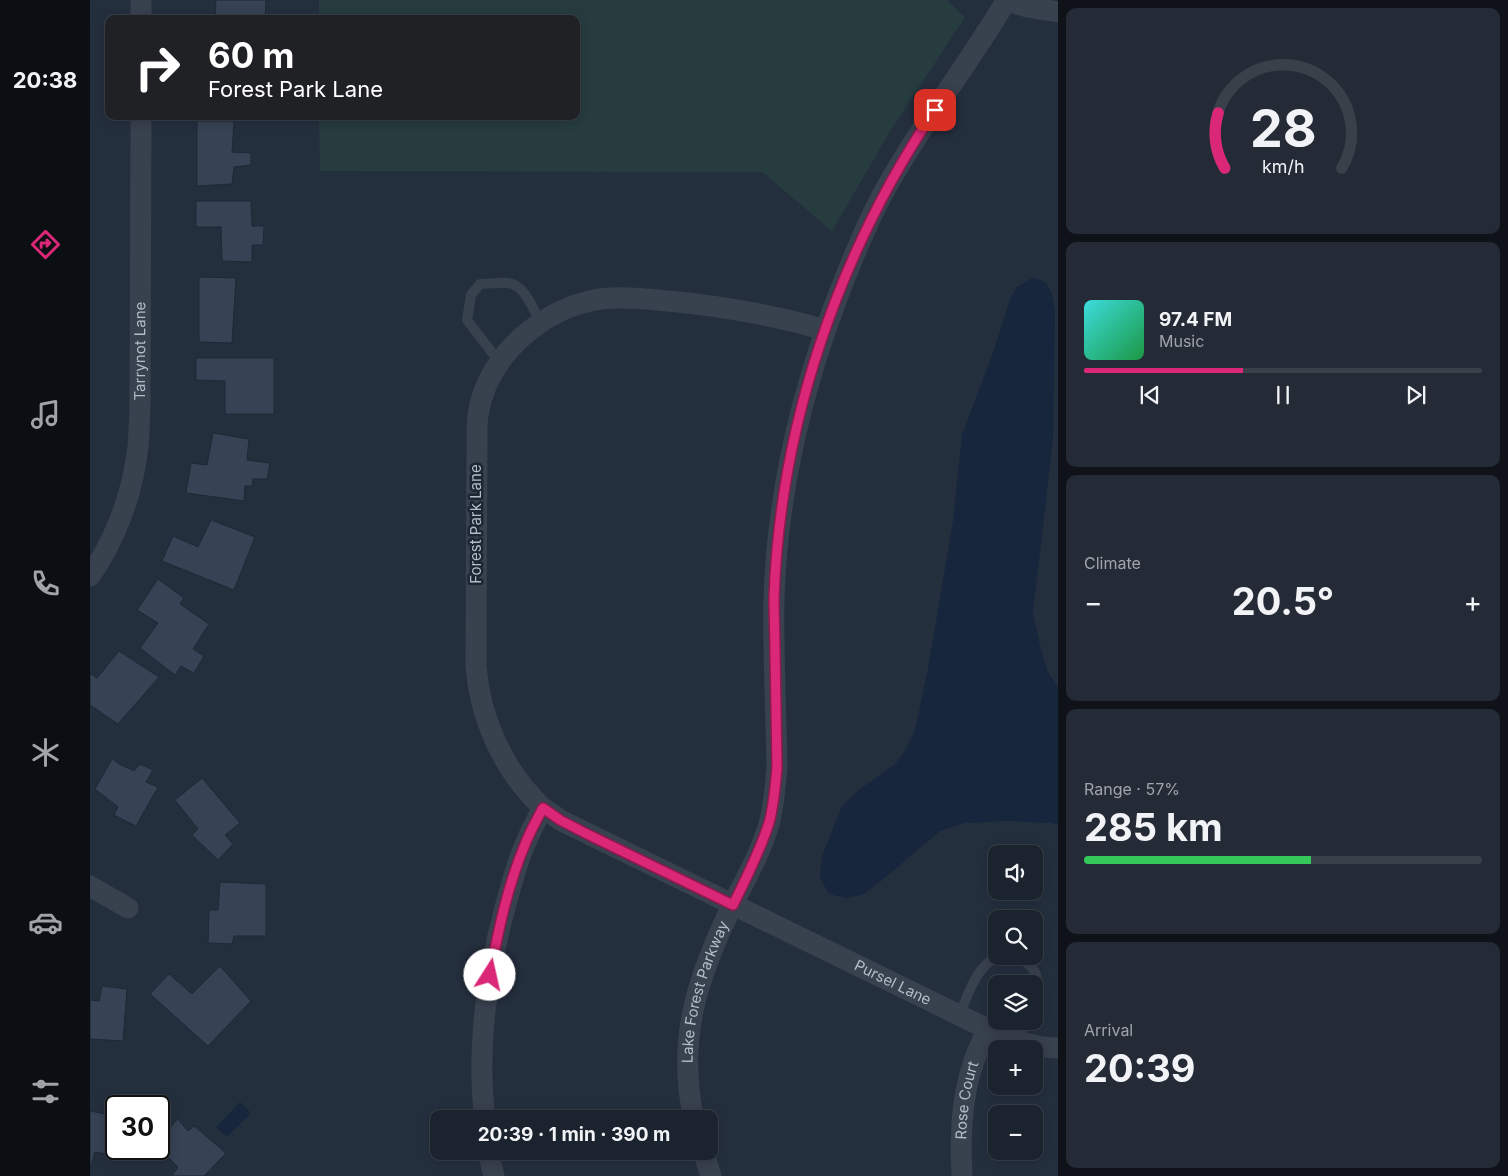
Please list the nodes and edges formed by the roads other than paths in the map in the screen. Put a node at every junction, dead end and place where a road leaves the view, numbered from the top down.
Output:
1 (141, 0) edge
2 (1005, 0) edge
3 (1058, 12) edge
4 (141, 15) edge
5 (141, 120) edge
6 (540, 322) junction
7 (825, 330) junction
8 (500, 363) junction
9 (90, 576) edge
10 (543, 808) junction
11 (90, 886) edge
12 (733, 905) junction
13 (128, 908) dead end
14 (988, 962) edge
15 (960, 1015) junction
16 (988, 1028) joint
17 (992, 1030) edge
18 (1012, 1040) edge
19 (1043, 1046) edge
20 (1058, 1048) edge
21 (484, 1110) edge
22 (692, 1110) edge
23 (490, 1160) edge
24 (706, 1160) edge
25 (494, 1176) edge
26 (711, 1176) edge
27 (962, 1176) edge

1 - 4 street
2 - 3 street
2 - 7 street, Lake Forest Parkway
5 - 9 street, Tarrynot Lane
6 - 7 street, Forest Park Lane
6 - 8 street, Forest Park Lane
6 - 8 lane
7 - 12 street, Lake Forest Parkway
8 - 10 street, Forest Park Lane
10 - 12 street, Forest Park Lane
10 - 21 street
11 - 13 street
12 - 15 street, Pursel Lane
12 - 22 street, Lake Forest Parkway
14 - 15 lane
15 - 16 street, Pursel Lane
16 - 27 street, Rose Court
17 - 18 street, Pursel Lane
19 - 20 street, Pursel Lane
23 - 25 street
24 - 26 street

